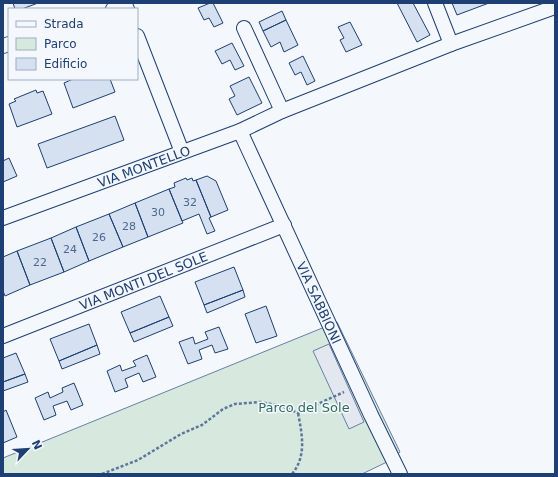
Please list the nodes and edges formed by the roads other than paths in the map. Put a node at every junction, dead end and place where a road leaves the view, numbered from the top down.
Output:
1 (435, 3) edge
2 (555, 7) edge
3 (116, 8) edge
4 (126, 8) edge
5 (244, 28) dead end
6 (138, 39) edge
7 (451, 44) junction
8 (282, 111) junction
9 (240, 131) junction
10 (182, 152) junction
11 (3, 218) edge
12 (284, 225) junction
13 (3, 336) edge
14 (400, 474) edge

1 - 7 street
2 - 7 street, VIA MONTELLO
3 - 4 street
5 - 8 street
6 - 10 street
7 - 8 street, VIA MONTELLO
8 - 9 street, VIA MONTELLO
9 - 10 street, VIA MONTELLO
9 - 12 street, VIA SABBIONI
10 - 11 street, VIA MONTELLO
12 - 13 street, VIA MONTI DEL SOLE
12 - 14 street, VIA SABBIONI

